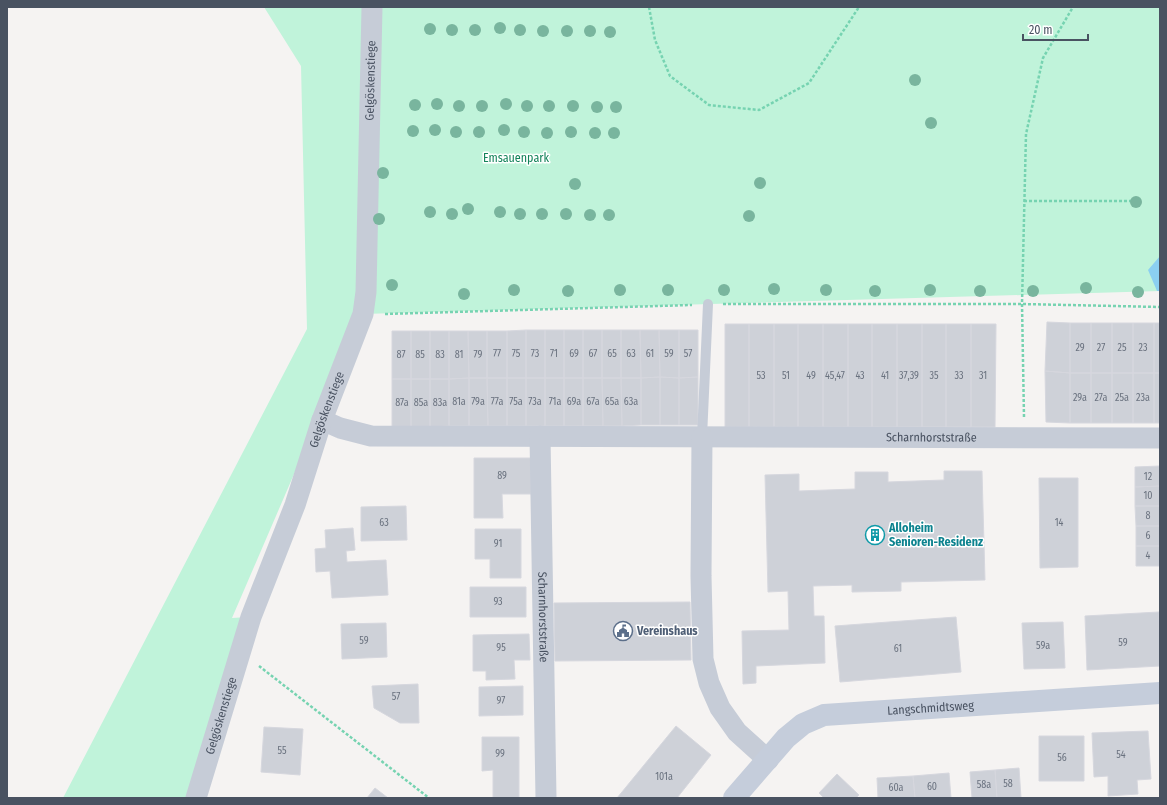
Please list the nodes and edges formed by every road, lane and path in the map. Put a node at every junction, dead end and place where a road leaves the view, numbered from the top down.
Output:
1 (372, 7) edge
2 (648, 7) edge
3 (859, 7) edge
4 (1073, 7) edge
5 (1024, 201) junction
6 (1132, 201) dead end
7 (708, 304) junction
8 (1022, 304) junction
9 (1160, 307) edge
10 (362, 314) junction
11 (322, 420) junction
12 (540, 436) junction
13 (702, 437) junction
14 (1024, 437) junction
15 (1160, 438) edge
16 (240, 652) junction
17 (1160, 693) edge
18 (768, 760) junction
19 (196, 798) edge
20 (429, 798) edge
21 (546, 798) edge
22 (734, 798) edge

1 - 10 street, Gelgöskenstiege
2 - 3 path
4 - 5 path
5 - 6 path
5 - 8 path
7 - 8 path
7 - 10 path
7 - 13 lane
8 - 9 path
8 - 14 path
10 - 11 street, Gelgöskenstiege
11 - 12 street, Scharnhorststraße
11 - 16 street, Gelgöskenstiege
12 - 13 street, Scharnhorststraße
12 - 21 street, Scharnhorststraße
13 - 14 street, Scharnhorststraße
13 - 18 street
14 - 15 street, Scharnhorststraße
16 - 19 street, Gelgöskenstiege
16 - 20 path
17 - 18 street, Langschmidtsweg
18 - 22 street, Langschmidtsweg

